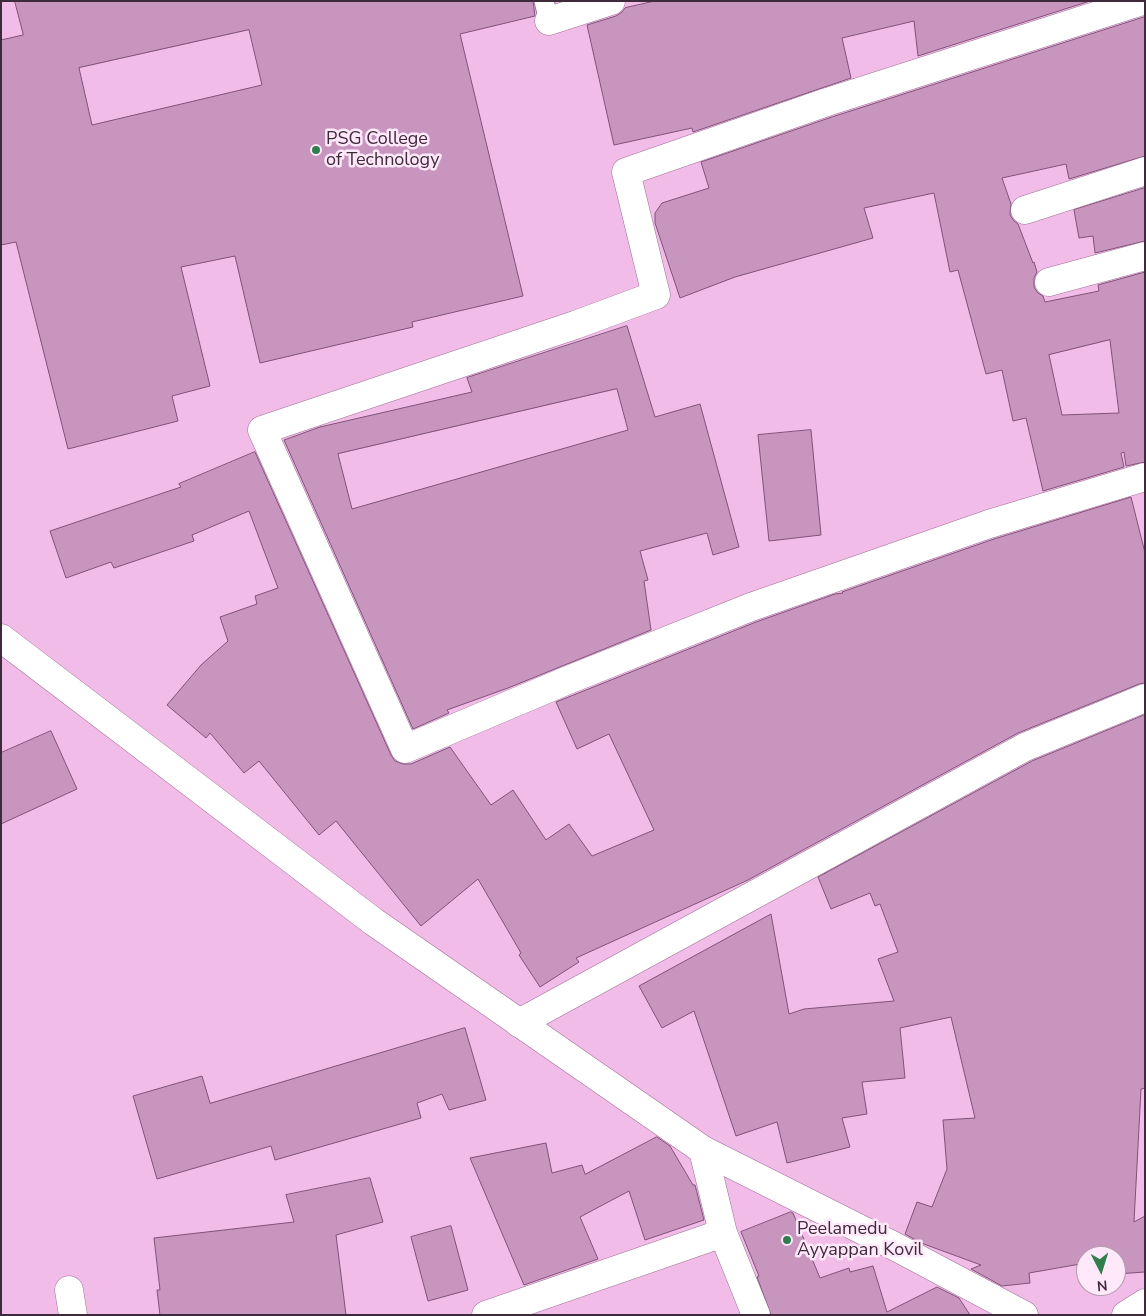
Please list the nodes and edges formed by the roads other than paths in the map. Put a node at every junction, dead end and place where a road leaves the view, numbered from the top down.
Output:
1 (611, 1) edge
2 (1142, 1) edge
3 (547, 11) edge
4 (1145, 171) edge
5 (1025, 210) dead end
6 (1145, 256) edge
7 (1049, 282) dead end
8 (1145, 477) edge
9 (1, 638) edge
10 (1145, 698) edge
11 (519, 1023) junction
12 (703, 1150) junction
13 (723, 1233) junction
14 (1145, 1303) edge
15 (486, 1315) edge
16 (756, 1315) edge
17 (1024, 1315) edge
18 (1126, 1315) edge

1 - 3 street
2 - 8 street
4 - 5 street
6 - 7 street
9 - 11 street
10 - 11 street
11 - 12 street
12 - 13 street
12 - 17 street
13 - 15 street
13 - 16 street
14 - 18 street

